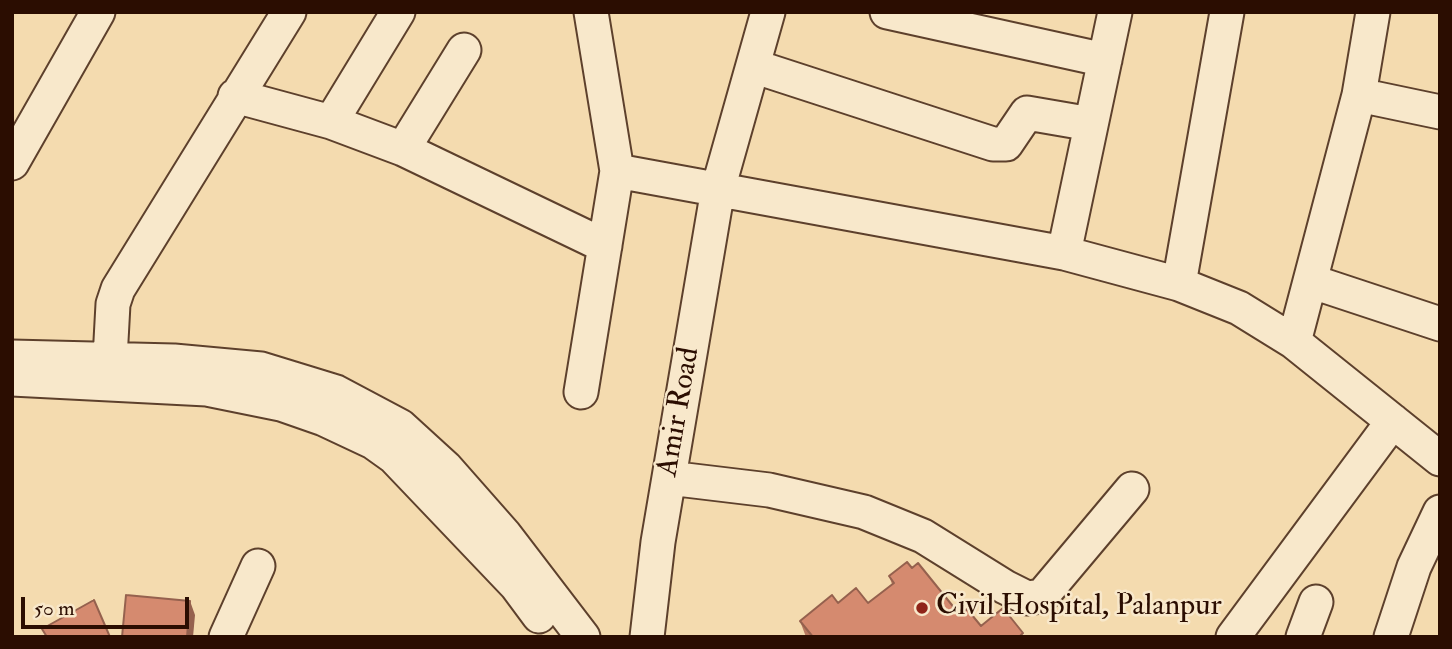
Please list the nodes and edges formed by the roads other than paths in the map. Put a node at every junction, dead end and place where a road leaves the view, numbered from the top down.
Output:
1 (98, 12) edge
2 (289, 12) edge
3 (398, 12) edge
4 (591, 12) edge
5 (768, 12) edge
6 (887, 12) edge
7 (1115, 12) edge
8 (1227, 12) edge
9 (1373, 12) edge
10 (464, 50) dead end
11 (1105, 60) junction
12 (752, 66) junction
13 (1359, 95) junction
14 (235, 96) junction
15 (1440, 112) edge
16 (331, 122) junction
17 (1091, 124) junction
18 (402, 149) junction
19 (12, 163) edge
20 (617, 171) junction
21 (718, 189) junction
22 (605, 246) junction
23 (1065, 253) junction
24 (1310, 281) junction
25 (1179, 284) junction
26 (1440, 324) edge
27 (1294, 342) junction
28 (12, 357) edge
29 (110, 359) junction
30 (12, 379) edge
31 (581, 392) dead end
32 (1393, 421) junction
33 (1440, 459) edge
34 (669, 478) junction
35 (1132, 489) dead end
36 (1440, 512) edge
37 (258, 566) dead end
38 (1316, 602) dead end
39 (226, 637) edge
40 (556, 637) edge
41 (583, 637) edge
42 (647, 637) edge
43 (1233, 637) edge
44 (1303, 637) edge
45 (1391, 637) edge

1 - 19 street
2 - 14 street
3 - 16 street
4 - 20 street
5 - 12 street, Amir Road
6 - 11 street
7 - 11 street
8 - 25 street
9 - 13 street
10 - 18 street
11 - 17 street
12 - 17 street
12 - 21 street, Amir Road
13 - 15 street
13 - 24 street
14 - 16 street
14 - 29 street
16 - 18 street
17 - 23 street
18 - 22 street
20 - 21 street
20 - 22 street
21 - 23 street
21 - 34 street, Amir Road
22 - 31 street
23 - 25 street
24 - 26 street
24 - 27 street
25 - 27 street
27 - 32 street
28 - 29 street
29 - 41 street
30 - 40 street
32 - 33 street
32 - 43 street
34 - 35 street
34 - 42 street, Amir Road
36 - 45 street
37 - 39 street
38 - 44 street

